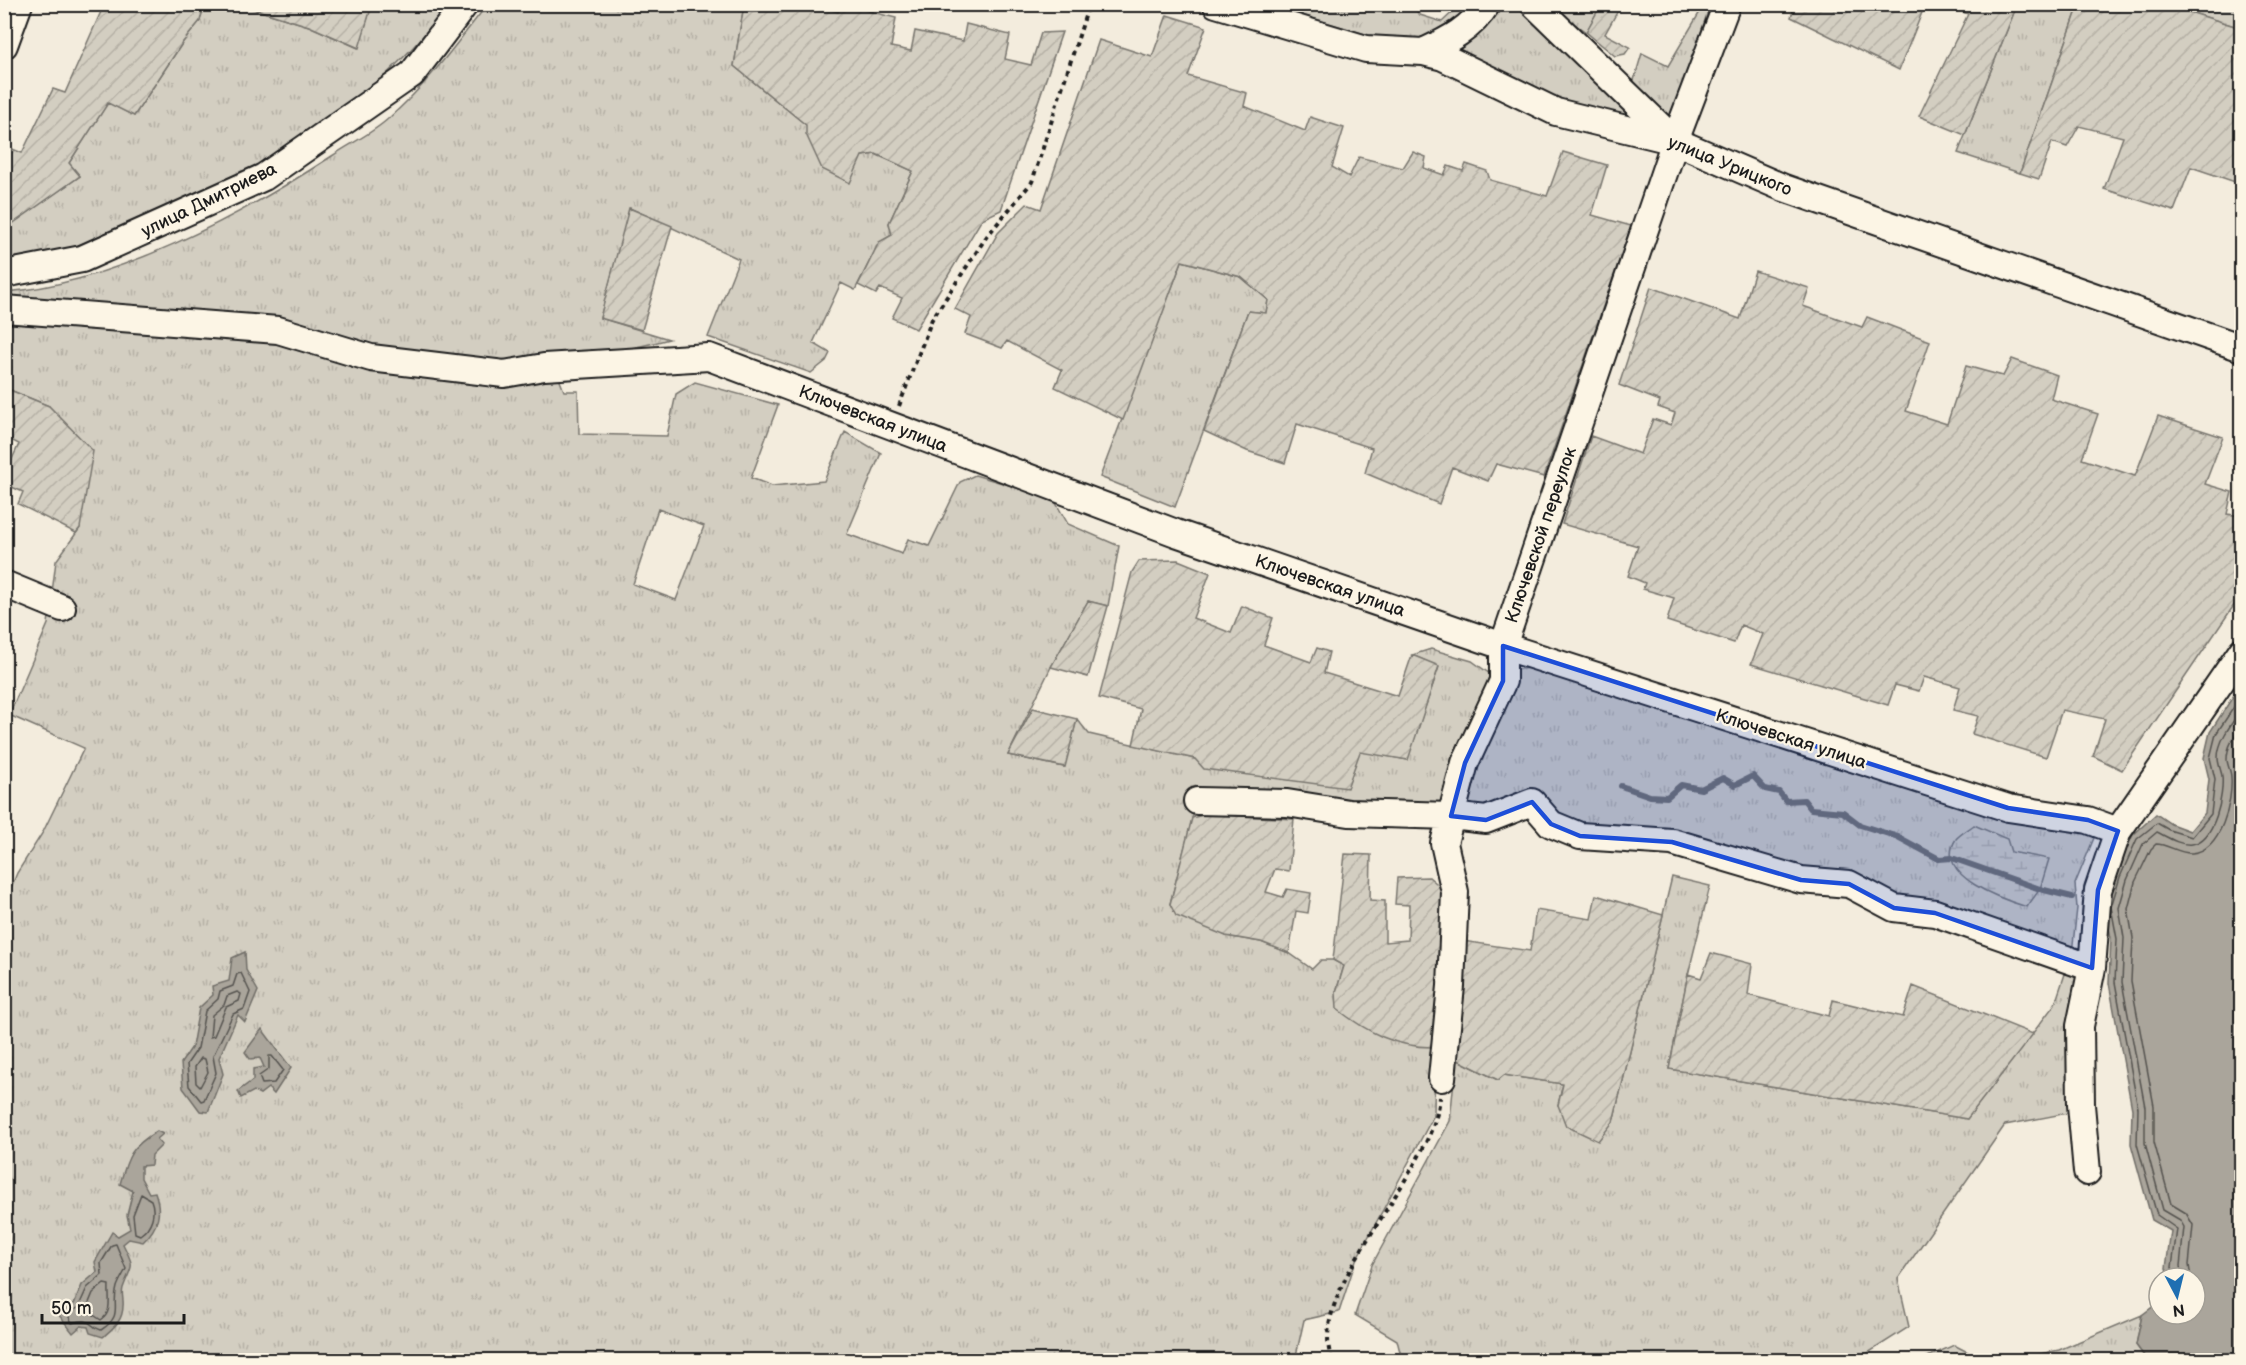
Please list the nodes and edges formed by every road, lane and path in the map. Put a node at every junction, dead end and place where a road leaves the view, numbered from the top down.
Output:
1 (19, 4) edge
2 (465, 4) edge
3 (1089, 4) edge
4 (1216, 4) edge
5 (1487, 4) edge
6 (1534, 4) edge
7 (1727, 4) edge
8 (4, 45) edge
9 (1423, 52) junction
10 (1675, 141) junction
11 (4, 274) edge
12 (4, 309) edge
13 (2241, 348) edge
14 (891, 426) junction
15 (4, 584) edge
16 (62, 608) dead end
17 (1503, 646) junction
18 (2241, 651) edge
19 (1197, 801) dead end
20 (1451, 816) junction
21 (2118, 831) junction
22 (2092, 968) junction
23 (1442, 1078) joint
24 (2087, 1172) dead end
25 (1332, 1360) edge

1 - 8 street
2 - 11 street, улица Дмитриева
3 - 14 path
4 - 9 street, улица Урицкого
5 - 9 street
6 - 10 street
7 - 10 street, Ключевской переулок
9 - 10 street, улица Урицкого
10 - 13 street, улица Урицкого
10 - 17 street, Ключевской переулок
12 - 14 street, Ключевская улица
14 - 17 street, Ключевская улица
15 - 16 street
17 - 20 street, Ключевской переулок
17 - 21 street, Ключевская улица
18 - 21 street
19 - 20 street
20 - 22 street
20 - 23 street, Ключевской переулок
21 - 22 street
22 - 24 street
23 - 25 path

